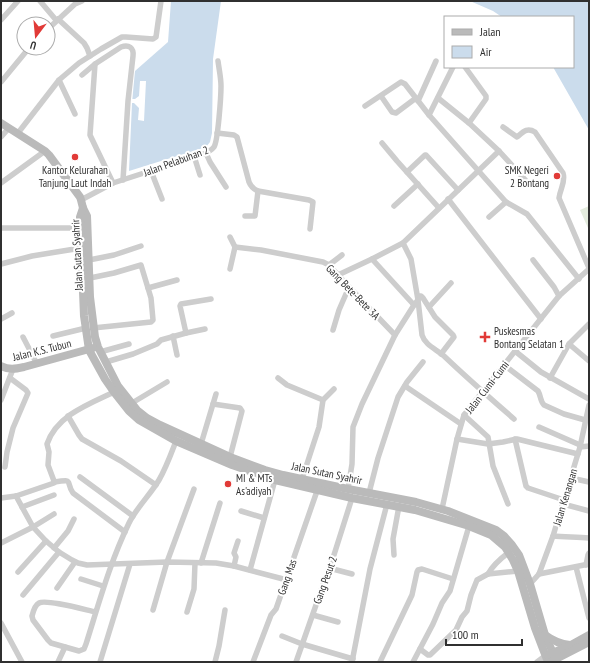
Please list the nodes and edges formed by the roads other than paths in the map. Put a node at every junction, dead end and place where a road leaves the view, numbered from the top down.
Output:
1 (18, 1) edge
2 (40, 1) edge
3 (79, 1) edge
4 (160, 1) edge
5 (1, 20) edge
6 (57, 20) junction
7 (22, 56) edge
8 (90, 56) junction
9 (218, 61) dead end
10 (436, 61) dead end
11 (95, 64) junction
12 (453, 68) edge
13 (466, 68) edge
14 (82, 75) dead end
15 (59, 80) junction
16 (1, 82) edge
17 (381, 96) junction
18 (438, 98) junction
19 (417, 99) junction
20 (365, 106) dead end
21 (75, 114) dead end
22 (429, 115) junction
23 (1, 122) edge
24 (469, 123) junction
25 (503, 127) dead end
26 (9, 128) junction
27 (217, 133) junction
28 (18, 134) junction
29 (1, 137) edge
30 (382, 144) dead end
31 (45, 151) junction
32 (499, 151) junction
33 (206, 153) junction
34 (194, 156) junction
35 (478, 170) junction
36 (151, 171) junction
37 (407, 172) junction
38 (200, 175) dead end
39 (123, 180) junction
40 (113, 183) junction
41 (528, 183) dead end
42 (1, 184) edge
43 (418, 184) junction
44 (226, 187) dead end
45 (458, 190) junction
46 (258, 191) junction
47 (448, 199) junction
48 (81, 200) junction
49 (162, 200) dead end
50 (506, 202) junction
51 (394, 206) dead end
52 (83, 208) junction
53 (439, 208) junction
54 (245, 216) dead end
55 (489, 217) dead end
56 (1, 228) edge
57 (80, 228) junction
58 (310, 229) dead end
59 (230, 237) dead end
60 (403, 243) junction
61 (142, 246) dead end
62 (235, 247) junction
63 (81, 248) junction
64 (342, 255) dead end
65 (372, 259) junction
66 (89, 260) junction
67 (533, 260) dead end
68 (1, 264) edge
69 (329, 265) junction
70 (230, 269) dead end
71 (589, 269) edge
72 (338, 275) junction
73 (90, 278) junction
74 (579, 279) junction
75 (178, 280) dead end
76 (451, 283) dead end
77 (349, 287) junction
78 (148, 288) junction
79 (560, 296) junction
80 (211, 299) dead end
81 (416, 300) junction
82 (429, 307) junction
83 (12, 313) dead end
84 (1, 319) edge
85 (541, 319) junction
86 (589, 324) edge
87 (90, 328) junction
88 (205, 329) dead end
89 (333, 330) dead end
90 (186, 333) junction
91 (396, 335) junction
92 (53, 336) dead end
93 (172, 336) junction
94 (23, 337) dead end
95 (129, 344) dead end
96 (568, 344) junction
97 (96, 350) junction
98 (516, 351) junction
99 (441, 354) junction
100 (177, 355) dead end
101 (589, 360) edge
102 (106, 362) junction
103 (423, 362) dead end
104 (37, 364) junction
105 (504, 365) junction
106 (1, 366) edge
107 (13, 369) junction
108 (10, 378) junction
109 (278, 378) dead end
110 (550, 378) junction
111 (167, 382) dead end
112 (405, 386) junction
113 (334, 389) dead end
114 (114, 392) junction
115 (482, 392) junction
116 (216, 394) dead end
117 (589, 399) edge
118 (1, 400) edge
119 (323, 400) junction
120 (132, 403) junction
121 (213, 404) junction
122 (589, 405) edge
123 (588, 414) edge
124 (464, 415) junction
125 (68, 416) junction
126 (514, 419) dead end
127 (586, 420) junction
128 (461, 424) junction
129 (539, 427) dead end
130 (457, 439) junction
131 (515, 439) junction
132 (176, 441) junction
133 (201, 444) junction
134 (488, 444) junction
135 (580, 446) junction
136 (589, 446) edge
137 (578, 454) junction
138 (229, 460) junction
139 (5, 467) dead end
140 (80, 477) dead end
141 (571, 478) junction
142 (302, 479) junction
143 (275, 480) junction
144 (54, 482) junction
145 (589, 482) edge
146 (156, 485) junction
147 (194, 489) dead end
148 (348, 489) junction
149 (318, 491) junction
150 (369, 493) junction
151 (54, 495) dead end
152 (16, 496) junction
153 (1, 498) edge
154 (352, 498) junction
155 (563, 502) junction
156 (220, 503) dead end
157 (387, 504) junction
158 (508, 504) dead end
159 (399, 506) junction
160 (22, 507) junction
161 (241, 511) dead end
162 (589, 511) edge
163 (441, 512) junction
164 (54, 514) dead end
165 (133, 516) junction
166 (264, 518) junction
167 (74, 519) dead end
168 (469, 526) junction
169 (33, 527) junction
170 (125, 532) junction
171 (553, 536) junction
172 (589, 538) edge
173 (46, 541) junction
174 (238, 541) dead end
175 (1, 543) edge
176 (57, 550) junction
177 (508, 552) junction
178 (589, 554) edge
179 (394, 555) dead end
180 (75, 562) junction
181 (167, 562) junction
182 (198, 563) junction
183 (111, 564) junction
184 (130, 564) junction
185 (587, 565) edge
186 (234, 566) junction
187 (576, 567) junction
188 (329, 568) junction
189 (250, 570) junction
190 (518, 571) junction
191 (18, 572) dead end
192 (352, 574) dead end
193 (488, 574) junction
194 (538, 574) junction
195 (81, 579) dead end
196 (453, 579) junction
197 (287, 580) junction
198 (530, 584) junction
199 (103, 586) junction
200 (57, 588) dead end
201 (23, 595) dead end
202 (153, 610) dead end
203 (225, 610) dead end
204 (96, 612) junction
205 (187, 612) dead end
206 (313, 615) junction
207 (589, 618) edge
208 (338, 622) dead end
209 (1, 623) edge
210 (589, 635) edge
211 (282, 636) dead end
212 (545, 636) junction
213 (589, 642) edge
214 (302, 644) junction
215 (571, 645) junction
216 (65, 647) junction
217 (420, 649) junction
218 (551, 659) edge
219 (352, 661) edge
220 (22, 662) edge
221 (58, 662) edge
222 (100, 662) edge
223 (215, 662) edge
224 (253, 662) edge
225 (296, 662) edge
226 (380, 662) edge
227 (413, 662) edge
228 (537, 662) edge

1 - 5 street
2 - 6 street
3 - 6 street
4 - 8 street
6 - 8 street
7 - 16 street
8 - 15 street
9 - 27 street, Jalan Pelabuhan 2
10 - 19 street
11 - 14 street
11 - 39 street
11 - 40 street
12 - 18 street
13 - 24 street
15 - 21 street
15 - 28 street
17 - 19 street
17 - 19 street
17 - 20 street
18 - 22 street
18 - 24 street
19 - 22 street
22 - 35 street
23 - 26 street
24 - 32 street
25 - 71 street
26 - 28 street
26 - 29 street
27 - 33 street, Jalan Pelabuhan 2
27 - 46 street
28 - 31 street
30 - 37 street
31 - 42 street
31 - 48 street
32 - 35 street
32 - 41 street
33 - 34 street, Jalan Pelabuhan 2
33 - 44 street
34 - 36 street, Jalan Pelabuhan 2
34 - 38 street
35 - 45 street
35 - 50 street
36 - 39 street, Jalan Pelabuhan 2
36 - 49 street
37 - 43 street
37 - 45 street
39 - 40 street, Jalan Pelabuhan 2
40 - 48 street, Jalan Pelabuhan 2
43 - 51 street
43 - 53 street
45 - 47 street
46 - 54 street
46 - 58 street
47 - 53 street
47 - 85 street
48 - 52 street
50 - 55 street
50 - 74 street
52 - 57 street, Jalan Sutan Syahrir
52 - 66 street, Jalan Sutan Syahrir
53 - 60 street
56 - 57 street
57 - 63 street, Jalan Sutan Syahrir
59 - 62 street
60 - 65 street
60 - 81 street
61 - 66 street
62 - 69 street, Gang Bete-Bete 3A
62 - 70 street
63 - 68 street
63 - 87 street, Jalan Sutan Syahrir
64 - 69 street
65 - 72 street
65 - 81 street
66 - 73 street, Jalan Sutan Syahrir
67 - 79 street
69 - 72 street, Gang Bete-Bete 3A
71 - 74 street, Jalan Cumi-Cumi
72 - 77 street, Gang Bete-Bete 3A
73 - 78 street
73 - 87 street, Jalan Sutan Syahrir
74 - 79 street, Jalan Cumi-Cumi
75 - 78 street
76 - 82 street
77 - 89 street
77 - 91 street, Gang Bete-Bete 3A
78 - 87 street
79 - 85 street, Jalan Cumi-Cumi
80 - 90 street
81 - 82 street
81 - 91 street
81 - 99 street
82 - 99 street
83 - 84 street
85 - 98 street, Jalan Cumi-Cumi
86 - 96 street
87 - 92 street
87 - 97 street, Jalan Sutan Syahrir
88 - 90 street
90 - 93 street
91 - 148 street
93 - 100 street
93 - 102 street
94 - 104 street
95 - 97 street
96 - 101 street
96 - 110 street
97 - 102 street, Jalan Sutan Syahrir
97 - 104 street, Jalan K.S. Tubun
97 - 114 street, Jalan Sutan Syahrir
98 - 105 street, Jalan Cumi-Cumi
98 - 110 street
99 - 115 street
102 - 120 street, Jalan Sutan Syahrir
103 - 112 street
104 - 107 street, Jalan K.S. Tubun
105 - 115 street, Jalan Cumi-Cumi
105 - 127 street
106 - 107 street, Jalan K.S. Tubun
107 - 108 street
108 - 118 street
108 - 139 street
109 - 119 street
110 - 117 street
111 - 120 street
112 - 128 street
112 - 150 street
113 - 119 street
114 - 125 street
114 - 132 street, Jalan Sutan Syahrir
115 - 124 street, Jalan Cumi-Cumi
115 - 126 street
116 - 121 street
119 - 142 street
120 - 133 street, Jalan Sutan Syahrir
121 - 133 street
121 - 138 street
122 - 123 street, Jalan Kenangan
123 - 127 street, Jalan Kenangan
124 - 128 street, Jalan Cumi-Cumi
124 - 134 street
125 - 144 street
125 - 146 street
127 - 135 street, Jalan Kenangan
128 - 130 street, Jalan Cumi-Cumi
129 - 135 street
130 - 134 street
130 - 163 street, Jalan Cumi-Cumi
131 - 134 street
131 - 137 street
131 - 155 street
132 - 138 street, Jalan Sutan Syahrir
132 - 146 street
133 - 138 street, Jalan Sutan Syahrir
134 - 158 street
135 - 136 street
135 - 137 street, Jalan Kenangan
137 - 141 street, Jalan Kenangan
138 - 142 street, Jalan Sutan Syahrir
138 - 143 street, Jalan Sutan Syahrir
140 - 165 street
141 - 145 street
141 - 155 street, Jalan Kenangan
142 - 148 street, Jalan Sutan Syahrir
143 - 149 street, Jalan Sutan Syahrir
143 - 166 street
144 - 152 street
144 - 170 street
146 - 165 street
147 - 181 street
148 - 150 street, Jalan Sutan Syahrir
149 - 154 street, Jalan Sutan Syahrir
149 - 197 street, Gang Mas
150 - 163 street, Jalan Sutan Syahrir
151 - 160 street
152 - 153 street
152 - 160 street
154 - 157 street, Jalan Sutan Syahrir
154 - 188 street, Gang Pesut 2
155 - 162 street
155 - 171 street, Jalan Kenangan
156 - 182 street
157 - 159 street, Jalan Sutan Syahrir
157 - 219 street
159 - 163 street, Jalan Sutan Syahrir
159 - 179 street
160 - 169 street
161 - 166 street
163 - 168 street, Jalan Sutan Syahrir
163 - 198 street, Jalan Sutan Syahrir
164 - 169 street
165 - 170 street
166 - 189 street
167 - 176 street
168 - 177 street, Jalan Sutan Syahrir
168 - 196 street
169 - 173 street
169 - 175 street
170 - 183 street
171 - 172 street
171 - 194 street, Jalan Kenangan
173 - 176 street
173 - 191 street
174 - 186 street
176 - 180 street
176 - 201 street
177 - 190 street, Jalan Sutan Syahrir
177 - 193 street
178 - 185 street
180 - 183 street
180 - 200 street
181 - 182 street
181 - 184 street
181 - 202 street
182 - 186 street
182 - 205 street
183 - 184 street
183 - 199 street
184 - 222 street
185 - 187 street
186 - 189 street
187 - 194 street
187 - 207 street
188 - 192 street
188 - 206 street, Gang Pesut 2
189 - 197 street
190 - 193 street
190 - 218 street, Jalan Sutan Syahrir
193 - 217 street
194 - 198 street, Jalan Kenangan
195 - 199 street
196 - 217 street
196 - 226 street
197 - 224 street, Gang Mas
198 - 212 street, Jalan Sutan Syahrir
199 - 204 street
203 - 223 street
204 - 216 street
204 - 216 street
206 - 208 street
206 - 214 street, Gang Pesut 2
209 - 220 street
210 - 215 street
211 - 214 street
212 - 215 street
212 - 218 street, Jalan Sutan Syahrir
213 - 218 street
214 - 219 street
214 - 225 street, Gang Pesut 2
215 - 218 street
216 - 221 street
217 - 227 street
218 - 228 street

